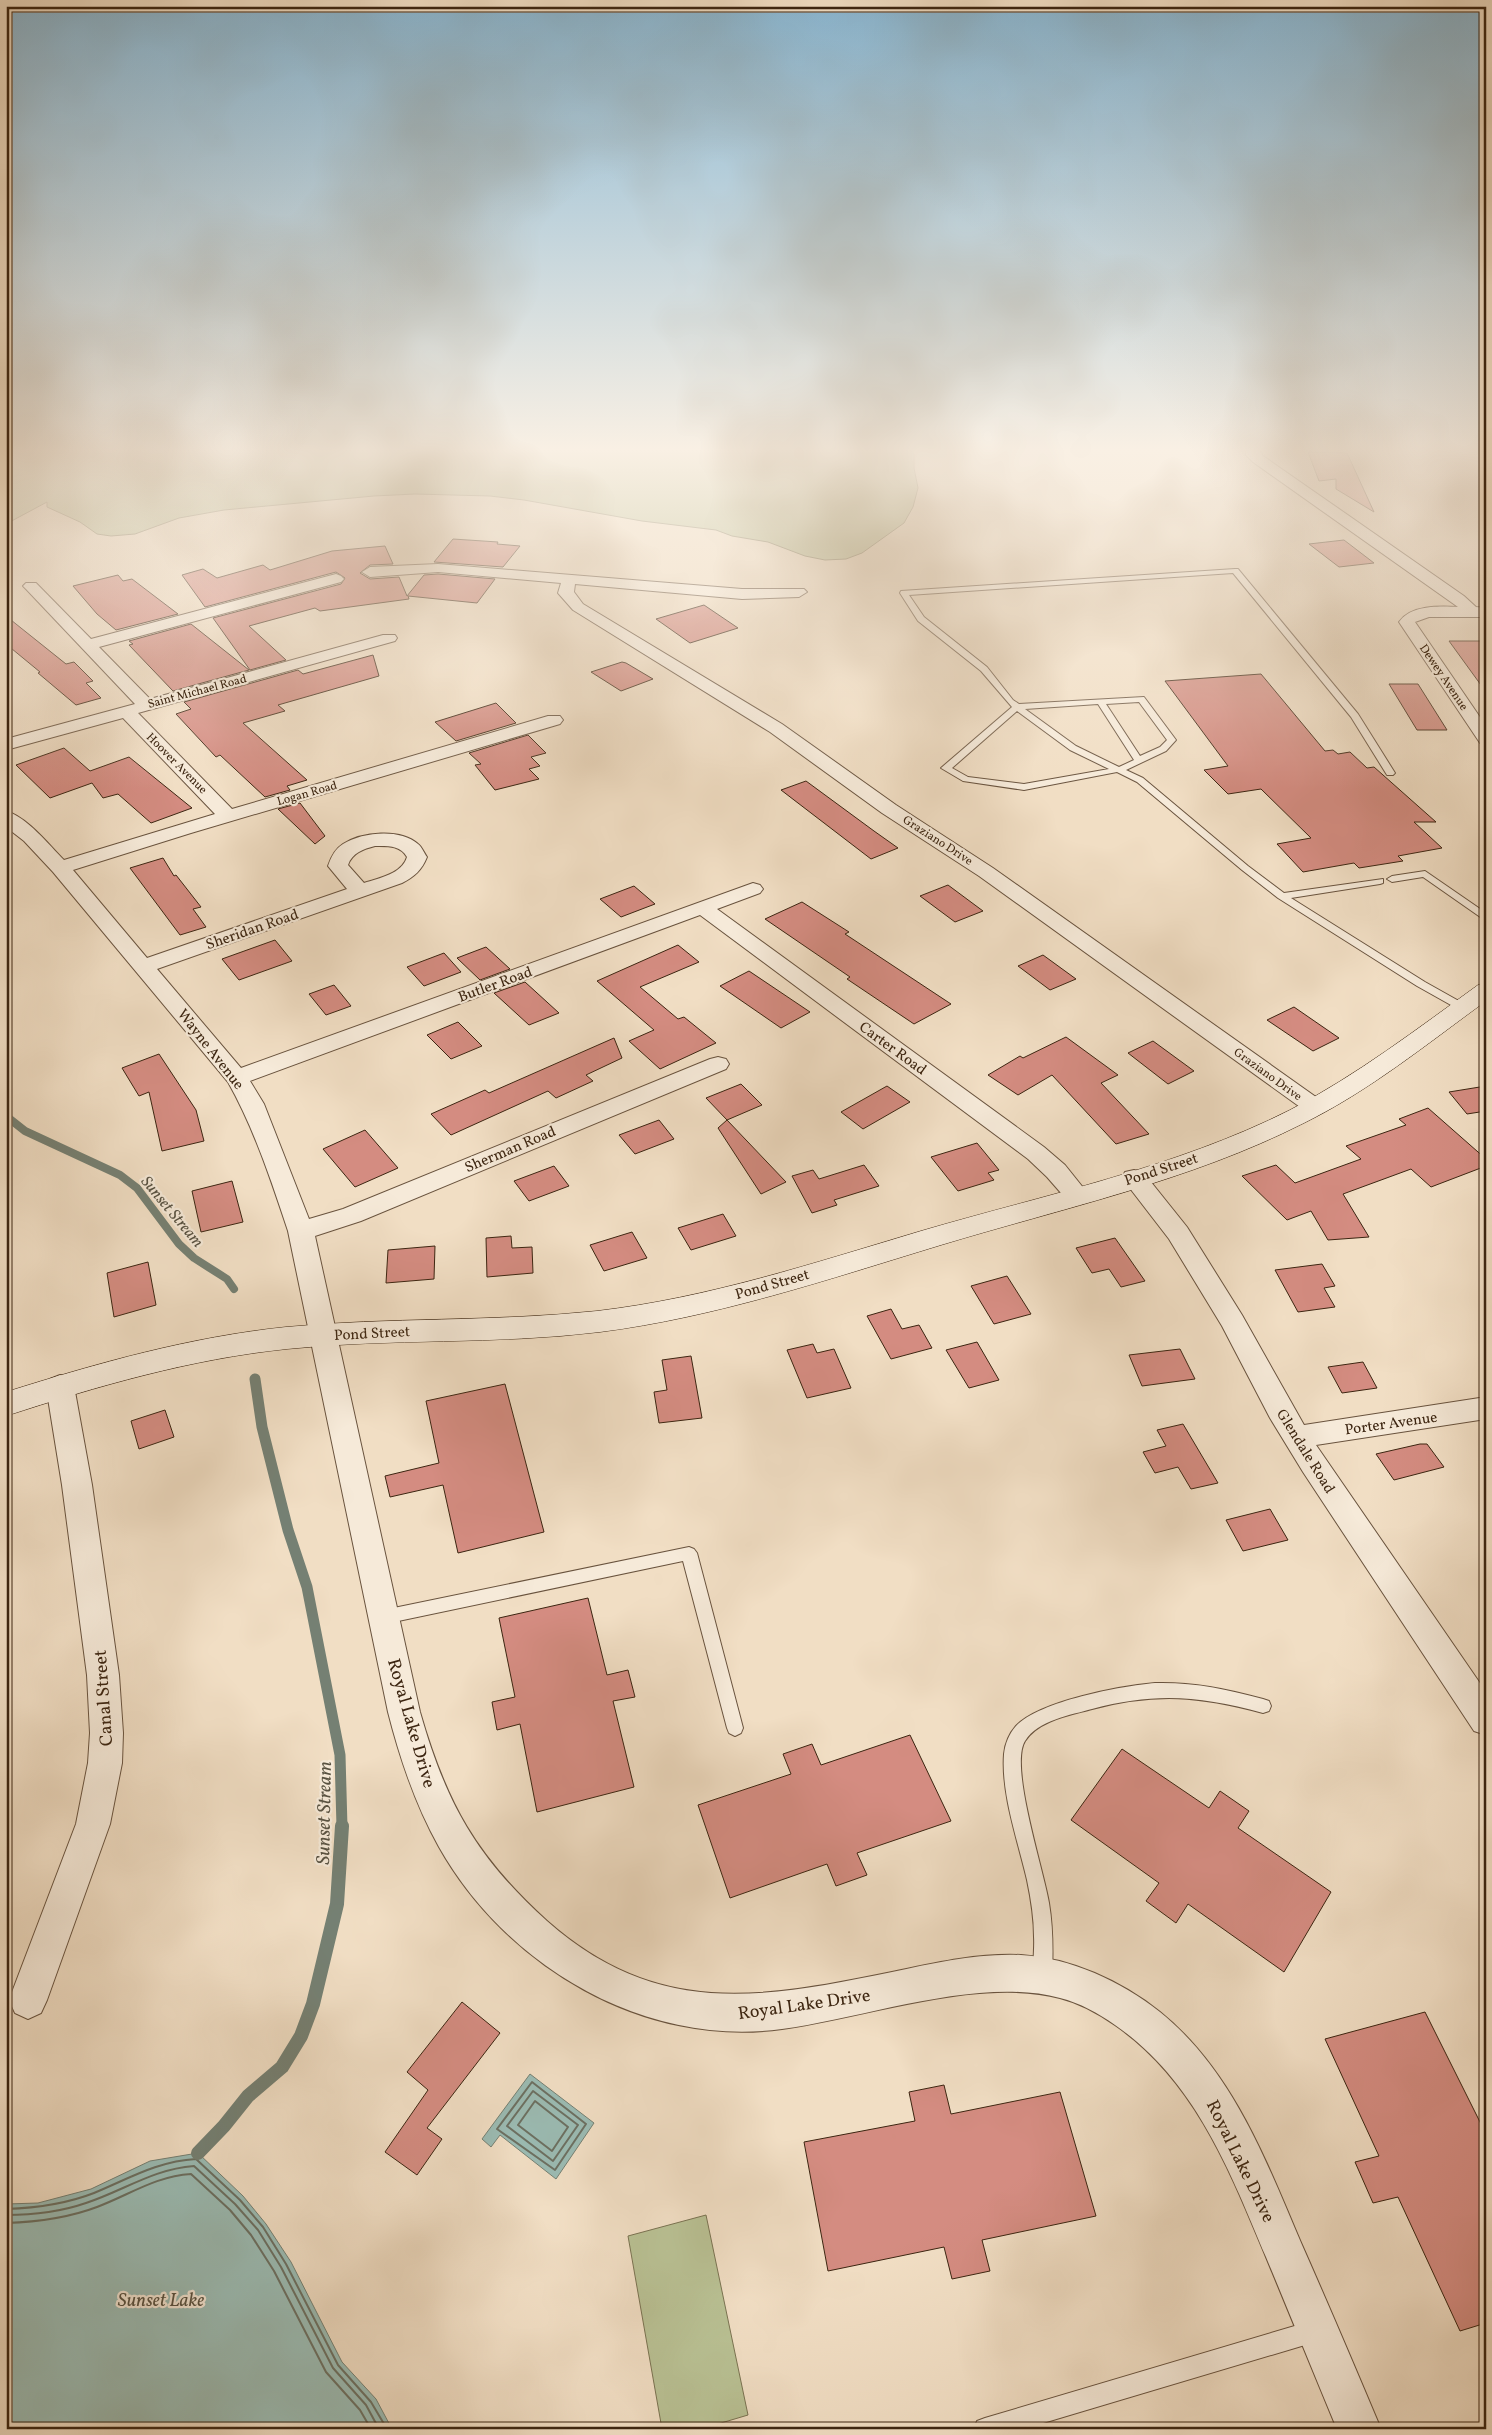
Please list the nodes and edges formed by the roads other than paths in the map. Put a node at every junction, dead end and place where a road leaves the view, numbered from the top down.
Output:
1 (1405, 562) edge
2 (370, 572) dead end
3 (336, 579) dead end
4 (569, 579) junction
5 (31, 586) dead end
6 (799, 592) dead end
7 (1479, 612) edge
8 (389, 638) dead end
9 (88, 645) junction
10 (1100, 701) junction
11 (146, 705) junction
12 (1017, 707) junction
13 (126, 711) junction
14 (554, 720) dead end
15 (1486, 739) edge
16 (6, 745) edge
17 (1139, 761) junction
18 (1121, 769) junction
19 (1390, 773) dead end
20 (228, 816) junction
21 (6, 817) edge
22 (60, 868) junction
23 (1392, 879) dead end
24 (1380, 880) dead end
25 (753, 889) dead end
26 (360, 891) dead end
27 (1282, 896) junction
28 (703, 908) junction
29 (1486, 918) edge
30 (143, 966) junction
31 (1486, 990) edge
32 (1462, 1007) junction
33 (718, 1064) dead end
34 (237, 1078) junction
35 (1315, 1107) junction
36 (1134, 1178) junction
37 (1077, 1195) junction
38 (301, 1231) junction
39 (323, 1335) junction
40 (60, 1386) junction
41 (6, 1404) edge
42 (1486, 1408) edge
43 (1296, 1436) junction
44 (384, 1617) junction
45 (1262, 1706) dead end
46 (1486, 1720) edge
47 (735, 1728) dead end
48 (1043, 1975) junction
49 (28, 2000) dead end
50 (1318, 2330) junction
51 (985, 2429) edge
52 (1359, 2429) edge

1 - 7 street
2 - 4 street
3 - 9 street
4 - 6 street
4 - 35 street, Graziano Drive
5 - 9 street
7 - 15 street, Dewey Avenue
8 - 11 street, Saint Michael Road
9 - 11 street
10 - 12 lane
10 - 17 lane
10 - 17 lane
11 - 13 street, Saint Michael Road
12 - 18 lane
12 - 18 lane
12 - 19 lane
13 - 16 street, Saint Michael Road
13 - 20 street, Hoover Avenue
14 - 20 street, Logan Road
17 - 18 lane
18 - 27 lane
20 - 22 street, Logan Road
21 - 22 street, Wayne Avenue
22 - 30 street, Wayne Avenue
23 - 29 lane
24 - 27 lane
25 - 28 street, Butler Road
26 - 30 street, Sheridan Road
27 - 32 lane
28 - 34 street, Butler Road
28 - 37 street, Carter Road
30 - 34 street, Wayne Avenue
31 - 32 main road, Pond Street
32 - 35 main road, Pond Street
33 - 38 street, Sherman Road
34 - 38 street, Wayne Avenue
35 - 36 main road, Pond Street
36 - 37 main road, Pond Street
36 - 43 street, Glendale Road
37 - 39 main road, Pond Street
38 - 39 street, Wayne Avenue
39 - 40 main road, Pond Street
39 - 44 street, Royal Lake Drive
40 - 41 main road, Pond Street
40 - 49 street, Canal Street
42 - 43 street, Porter Avenue
43 - 46 street, Glendale Road
44 - 47 lane
44 - 48 street, Royal Lake Drive
45 - 48 lane
48 - 50 street, Royal Lake Drive
50 - 51 lane
50 - 52 street, Royal Lake Drive

